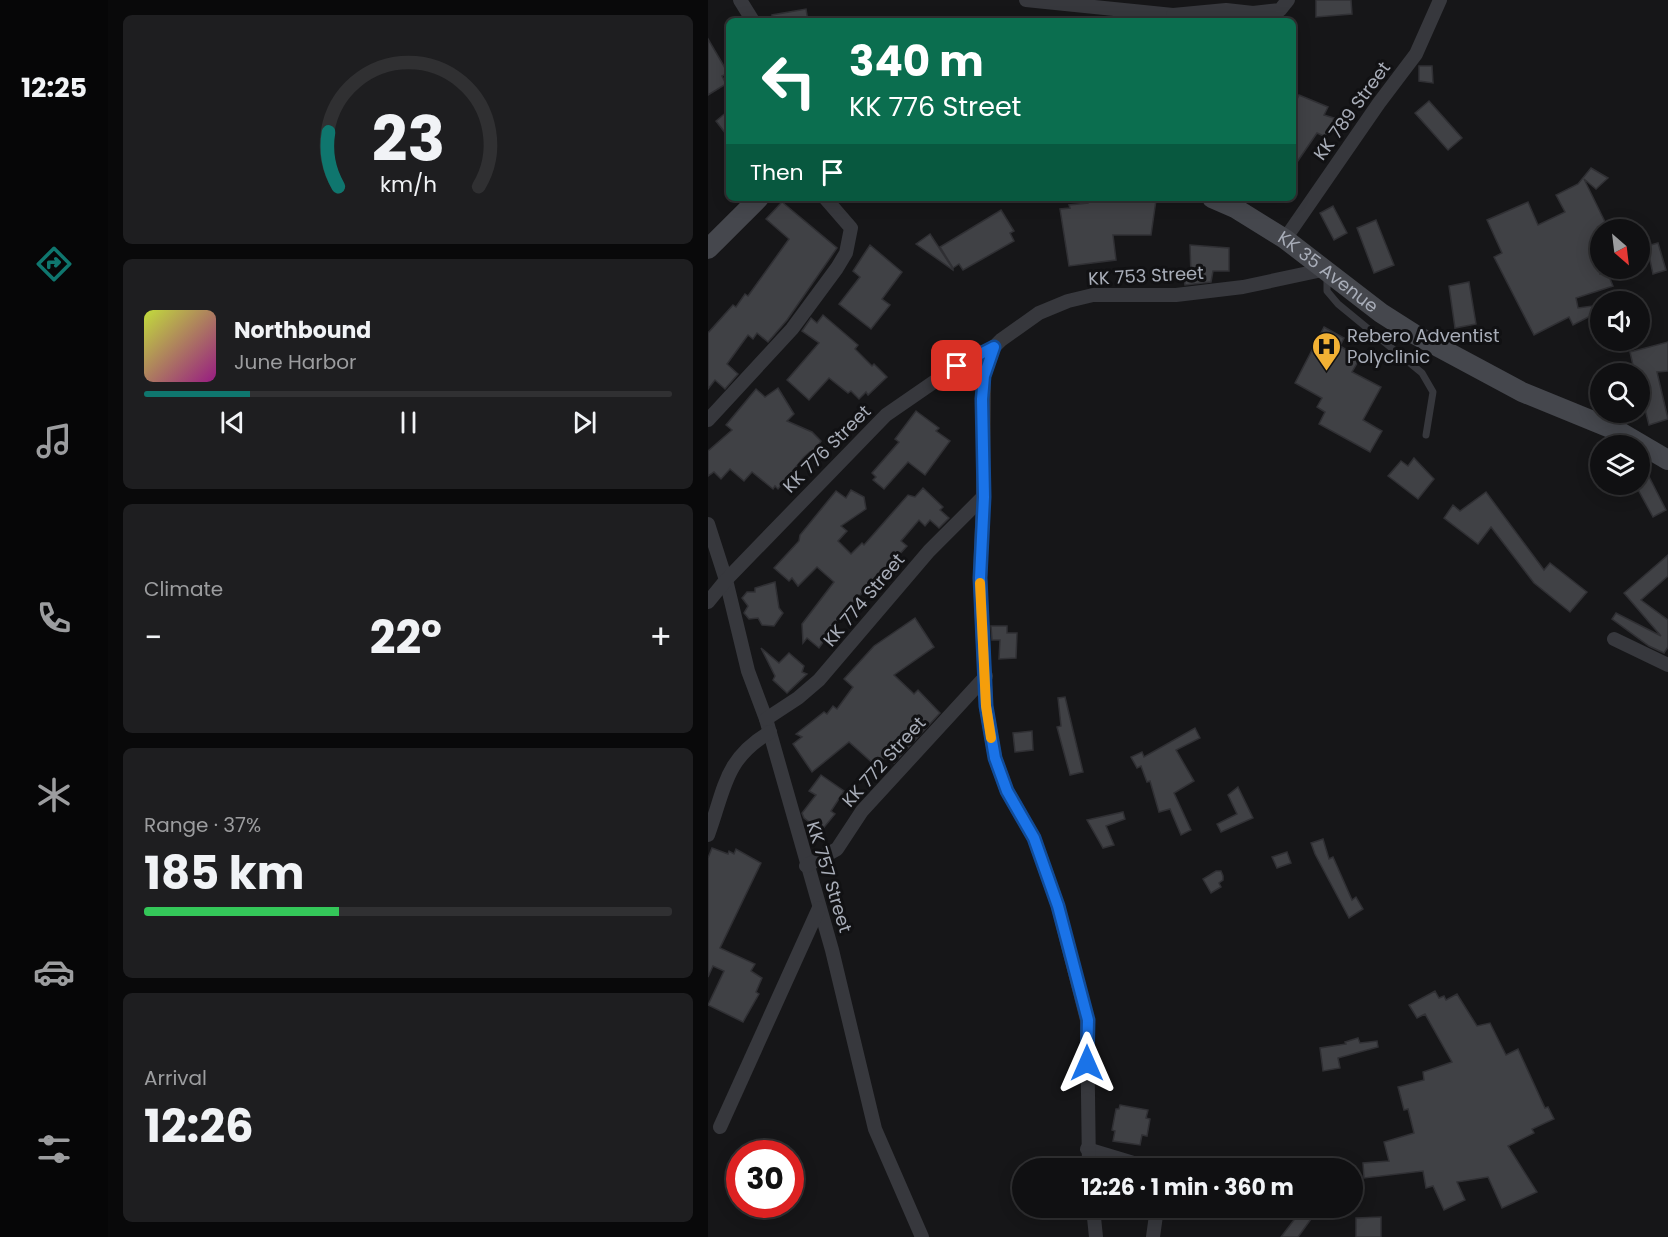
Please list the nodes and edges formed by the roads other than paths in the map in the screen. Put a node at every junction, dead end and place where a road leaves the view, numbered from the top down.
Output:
1 (740, 0) edge
2 (1026, 0) edge
3 (1288, 0) edge
4 (1440, 0) edge
5 (751, 18) edge
6 (1173, 18) edge
7 (756, 201) edge
8 (828, 201) edge
9 (1219, 201) edge
10 (1285, 239) junction
11 (708, 249) edge
12 (1327, 269) junction
13 (994, 347) junction
14 (708, 420) edge
15 (1426, 435) dead end
16 (1668, 459) edge
17 (984, 497) junction
18 (708, 524) edge
19 (726, 580) junction
20 (708, 602) edge
21 (1614, 639) dead end
22 (1668, 665) edge
23 (986, 676) junction
24 (768, 726) junction
25 (708, 835) edge
26 (806, 866) junction
27 (819, 908) junction
28 (720, 1127) dead end
29 (1087, 1149) junction
30 (1088, 1158) edge
31 (1117, 1158) edge
32 (1094, 1218) edge
33 (1156, 1218) edge
34 (922, 1237) edge
35 (1096, 1237) edge
36 (1153, 1237) edge

1 - 5 street
2 - 6 street
3 - 6 street
4 - 10 street, KK 789 Street
7 - 11 main road
8 - 14 street
9 - 10 main road, KK 35 Avenue
10 - 12 main road, KK 35 Avenue
12 - 13 street, KK 753 Street
12 - 15 lane
12 - 16 main road, KK 35 Avenue
13 - 17 street
13 - 19 street, KK 776 Street
17 - 23 street
17 - 24 street, KK 774 Street
18 - 19 street, KK 757 Street
19 - 20 street, KK 776 Street
19 - 24 street, KK 757 Street
21 - 22 street
23 - 26 street, KK 772 Street
23 - 29 street
24 - 25 street, KK 774 Street
24 - 26 street, KK 757 Street
26 - 27 street, KK 757 Street
27 - 28 street
27 - 34 street, KK 757 Street
29 - 30 street
29 - 31 street
32 - 35 street
33 - 36 street

